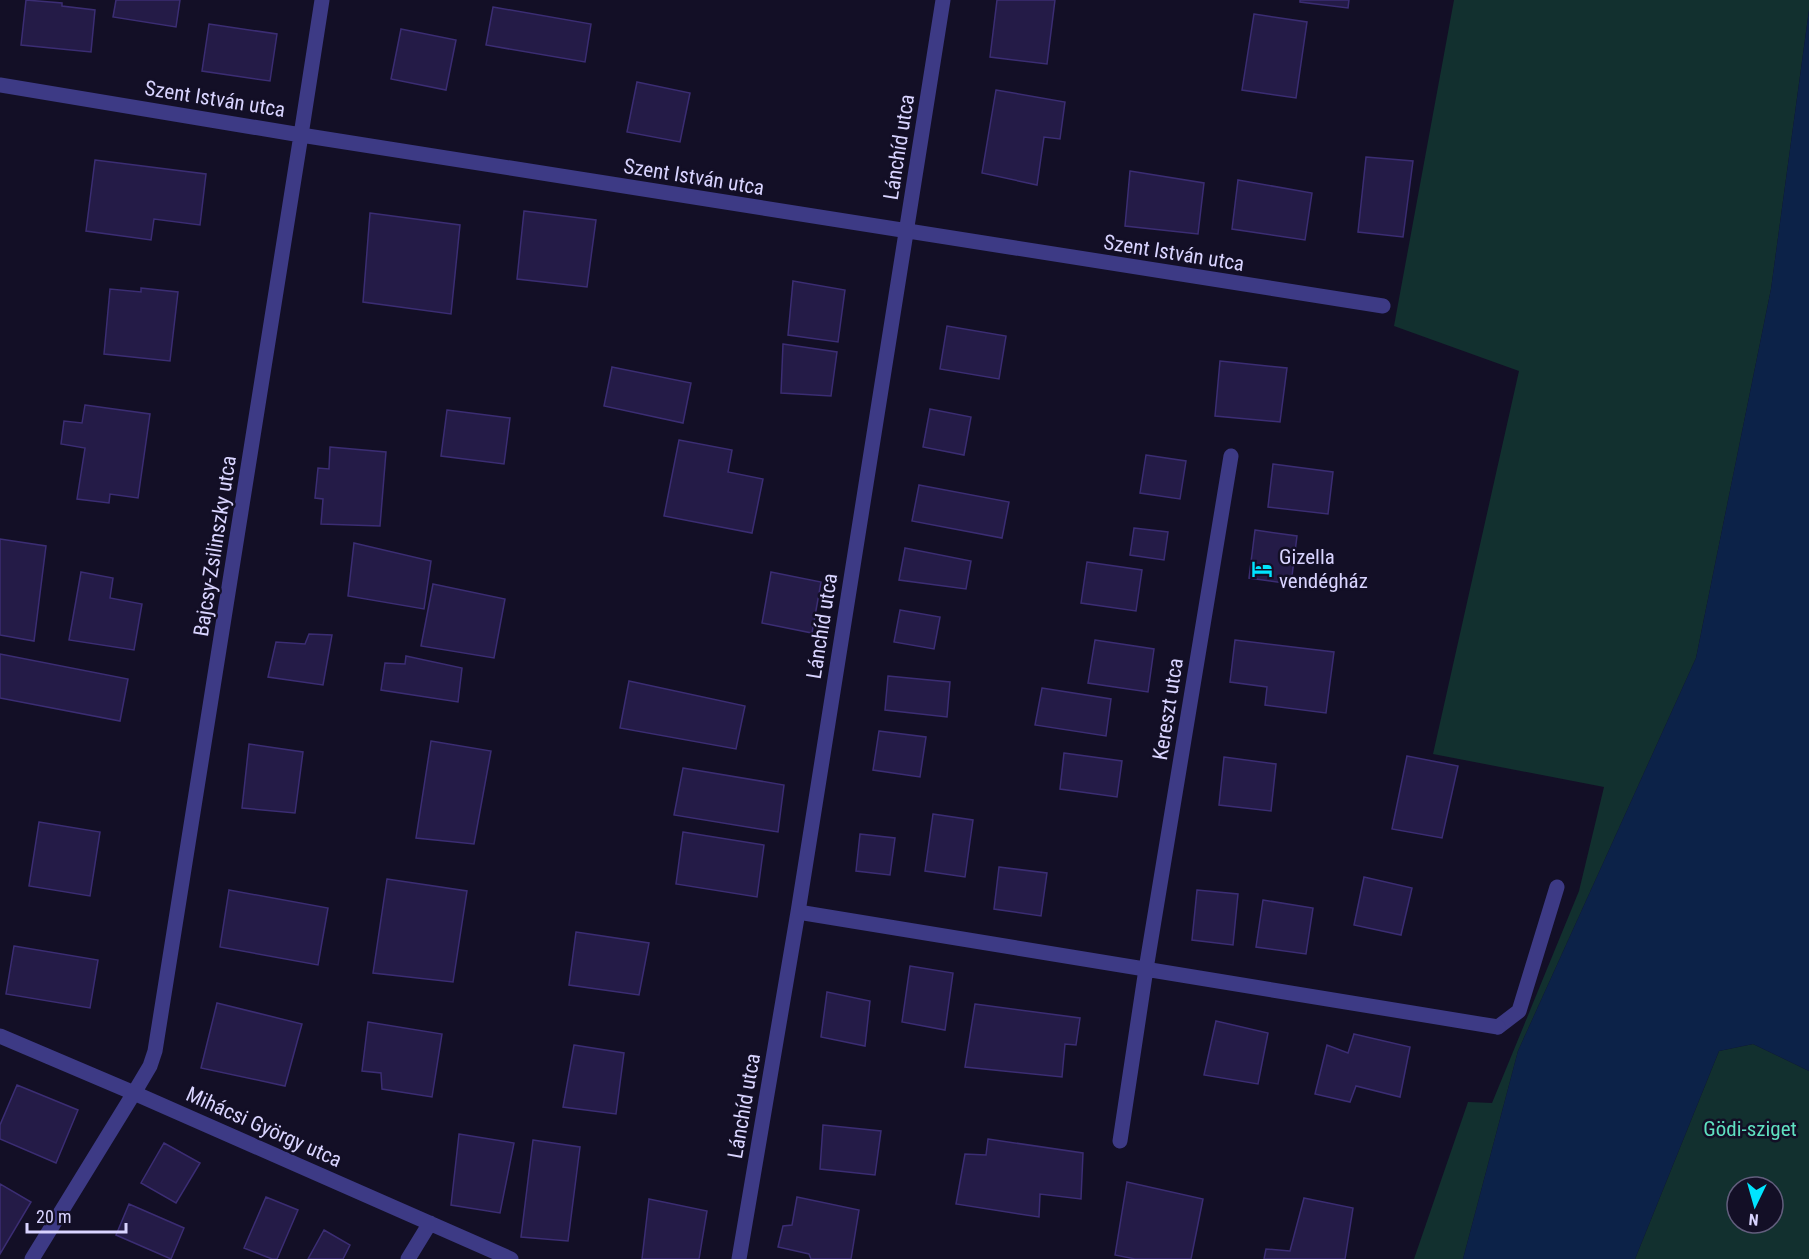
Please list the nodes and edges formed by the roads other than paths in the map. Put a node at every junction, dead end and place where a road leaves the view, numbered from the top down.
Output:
1 (322, 0) edge
2 (943, 0) edge
3 (0, 85) edge
4 (302, 135) junction
5 (907, 232) junction
6 (1383, 306) dead end
7 (1231, 456) dead end
8 (1557, 888) dead end
9 (798, 912) junction
10 (1146, 969) junction
11 (0, 1036) edge
12 (134, 1093) junction
13 (1120, 1141) dead end
14 (430, 1223) junction
15 (32, 1259) edge
16 (408, 1259) edge
17 (511, 1259) edge
18 (739, 1259) edge

1 - 4 street, Bajcsy-Zsilinszky utca
2 - 5 street, Lánchíd utca
3 - 4 street, Szent István utca
4 - 5 street, Szent István utca
4 - 12 street, Bajcsy-Zsilinszky utca
5 - 6 street, Szent István utca
5 - 9 street, Lánchíd utca
7 - 10 street, Kereszt utca
8 - 10 street
9 - 10 street
9 - 18 street, Lánchíd utca
10 - 13 street, Kereszt utca
11 - 12 street, Mihácsi György utca
12 - 14 street, Mihácsi György utca
12 - 15 street, Bajcsy-Zsilinszky utca
14 - 16 street
14 - 17 street, Mihácsi György utca

